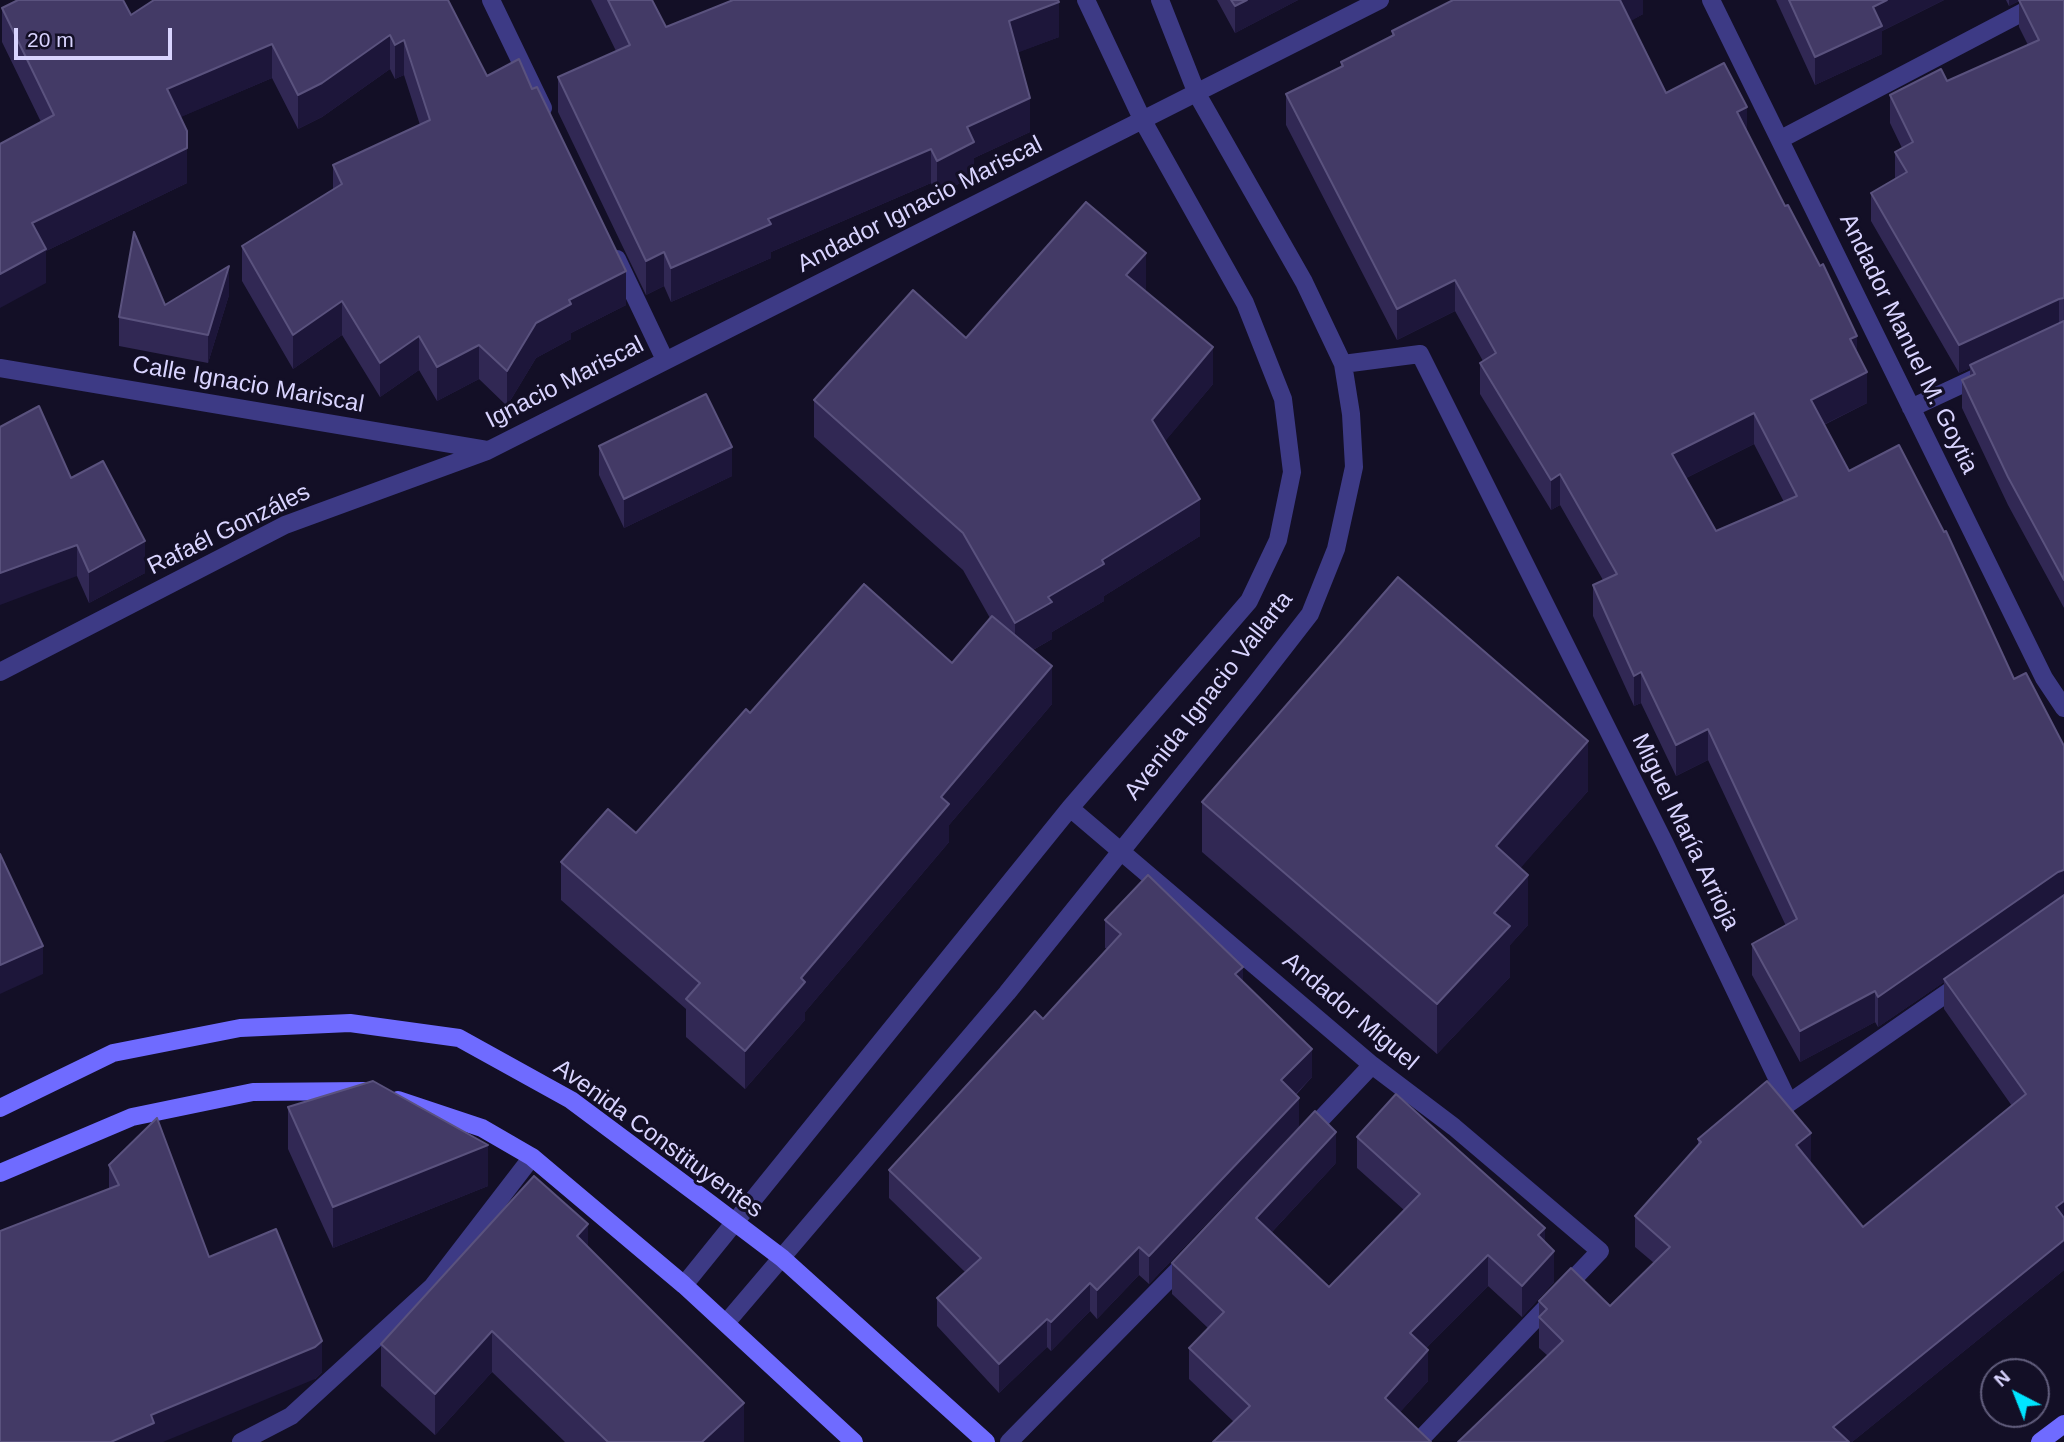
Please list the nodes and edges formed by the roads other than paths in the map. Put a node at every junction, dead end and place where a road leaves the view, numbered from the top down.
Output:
1 (491, 0) edge
2 (1086, 0) edge
3 (1160, 0) edge
4 (1380, 0) edge
5 (1711, 0) edge
6 (2046, 0) edge
7 (1198, 94) junction
8 (1143, 121) junction
9 (551, 124) edge
10 (1781, 139) junction
11 (611, 248) edge
12 (666, 360) junction
13 (1343, 364) junction
14 (2005, 364) edge
15 (0, 368) edge
16 (1911, 408) junction
17 (487, 450) junction
18 (0, 672) edge
19 (2064, 708) edge
20 (1070, 808) junction
21 (1121, 849) junction
22 (1972, 976) edge
23 (1372, 1065) junction
24 (0, 1108) edge
25 (1298, 1144) edge
26 (533, 1157) junction
27 (0, 1173) edge
28 (735, 1224) junction
29 (1205, 1242) edge
30 (782, 1258) junction
31 (684, 1285) junction
32 (726, 1324) junction
33 (2064, 1424) edge
34 (241, 1442) edge
35 (854, 1442) edge
36 (986, 1442) edge
37 (1009, 1442) edge
38 (1418, 1442) edge
39 (2040, 1442) edge

1 - 9 street
2 - 8 street, Avenida Ignacio Vallarta
3 - 7 street, Avenida Ignacio Vallarta
4 - 7 street, Andador Ignacio Mariscal
5 - 10 street, Andador Manuel M. Goytia
6 - 10 street
7 - 8 street, Andador Ignacio Mariscal
7 - 13 street, Avenida Ignacio Vallarta
8 - 12 street, Andador Ignacio Mariscal
8 - 20 street, Avenida Ignacio Vallarta
10 - 16 street, Andador Manuel M. Goytia
11 - 12 street
12 - 17 street, Ignacio Mariscal
13 - 21 street, Avenida Ignacio Vallarta
13 - 22 street, Miguel María Arrioja
14 - 16 street
15 - 17 street, Calle Ignacio Mariscal
16 - 19 street, Andador Manuel M. Goytia
17 - 18 street, Rafaél Gonzáles
20 - 21 street, Andador Miguel
20 - 28 street, Avenida Ignacio Vallarta
21 - 23 street, Andador Miguel
21 - 30 street, Avenida Ignacio Vallarta
23 - 25 street
23 - 38 street, Andador Miguel
24 - 28 street, Avenida Constituyentes
26 - 27 street
26 - 31 street
26 - 34 street
28 - 30 street, Avenida Constituyentes
28 - 31 street, Avenida Ignacio Vallarta
29 - 37 street
30 - 32 street, Avenida Ignacio Vallarta
30 - 36 street, Avenida Constituyentes
31 - 32 street
32 - 35 street
33 - 39 street

